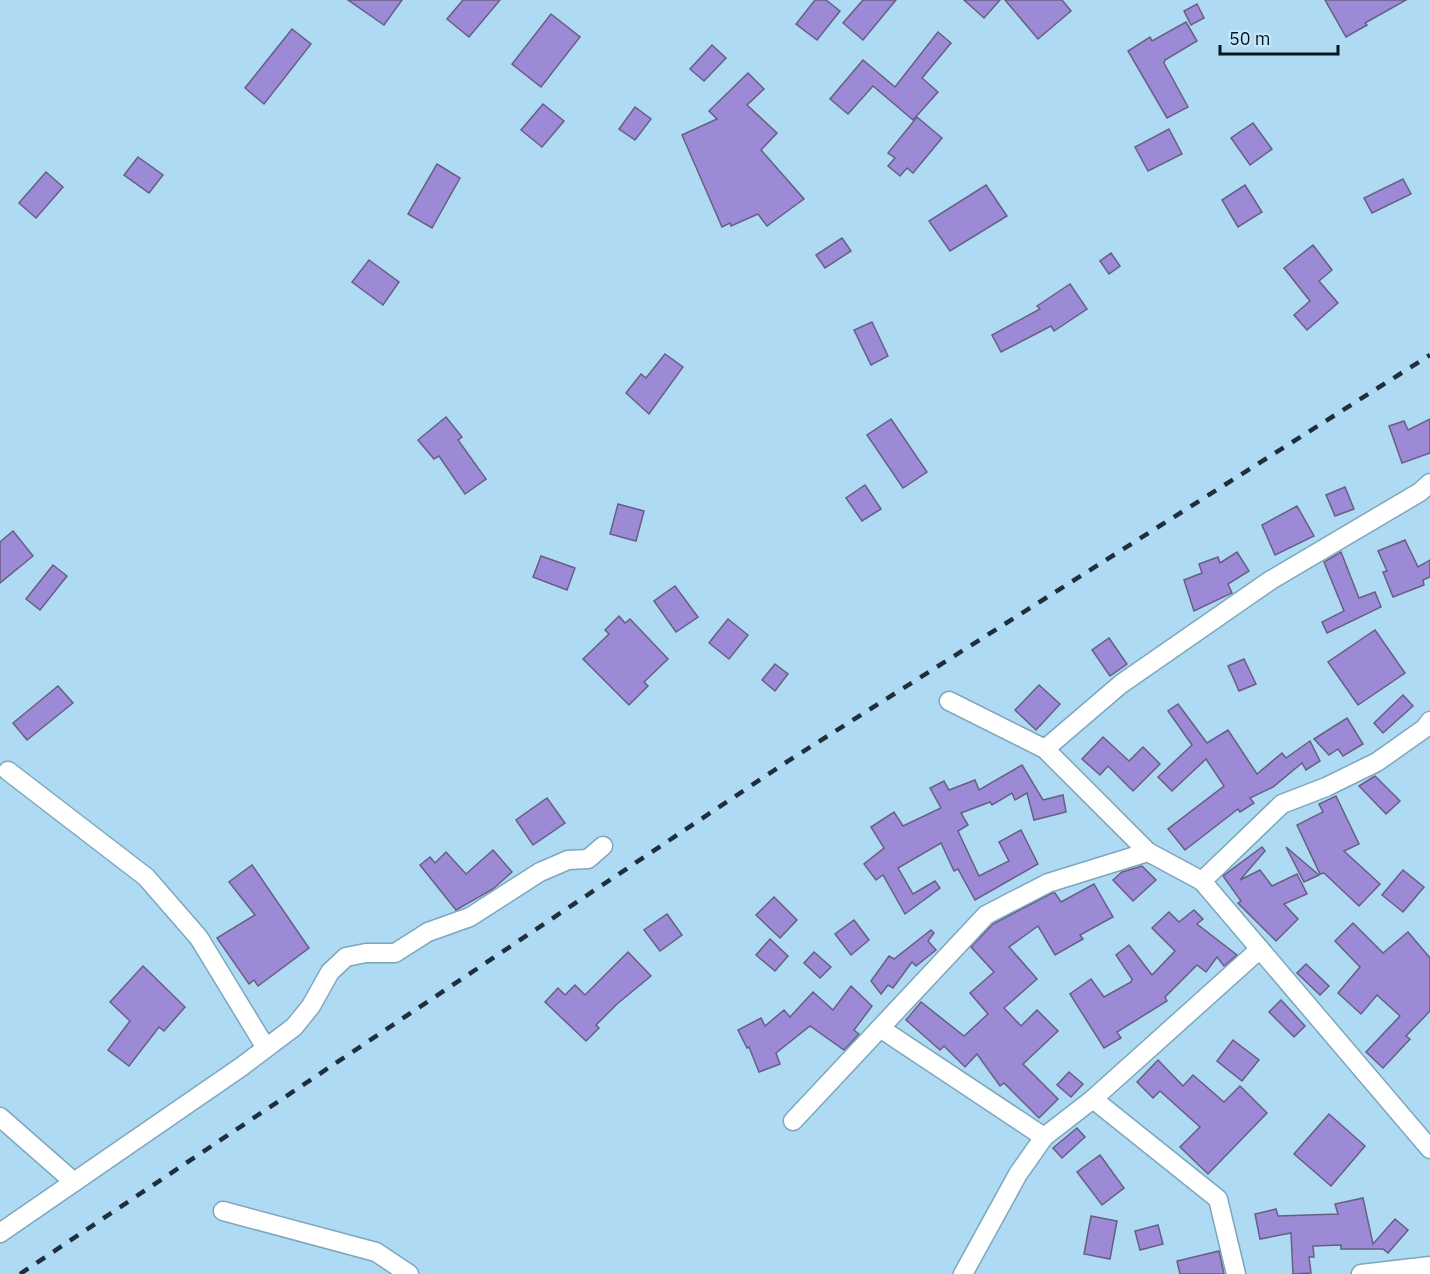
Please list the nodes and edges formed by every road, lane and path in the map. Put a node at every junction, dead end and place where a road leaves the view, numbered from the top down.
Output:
1 (1430, 483) edge
2 (948, 701) dead end
3 (1430, 721) edge
4 (1045, 749) junction
5 (8, 771) dead end
6 (603, 846) dead end
7 (1148, 852) junction
8 (1202, 881) junction
9 (1260, 949) junction
10 (880, 1028) junction
11 (266, 1048) junction
12 (1093, 1099) junction
13 (0, 1117) edge
14 (793, 1121) dead end
15 (1044, 1137) junction
16 (1430, 1149) edge
17 (74, 1182) junction
18 (223, 1211) dead end
19 (0, 1233) edge
20 (1430, 1266) edge
21 (409, 1274) edge
22 (963, 1274) edge
23 (1236, 1274) edge
24 (1361, 1274) edge

1 - 4 street
2 - 4 street
3 - 8 street
4 - 7 street
5 - 11 street
6 - 11 street
7 - 8 street
7 - 10 street
8 - 9 street
9 - 12 street
9 - 16 street
10 - 14 street
10 - 15 street
11 - 17 street
12 - 15 street
12 - 23 street
13 - 17 street
15 - 22 street
17 - 19 street
18 - 21 street
20 - 24 street

